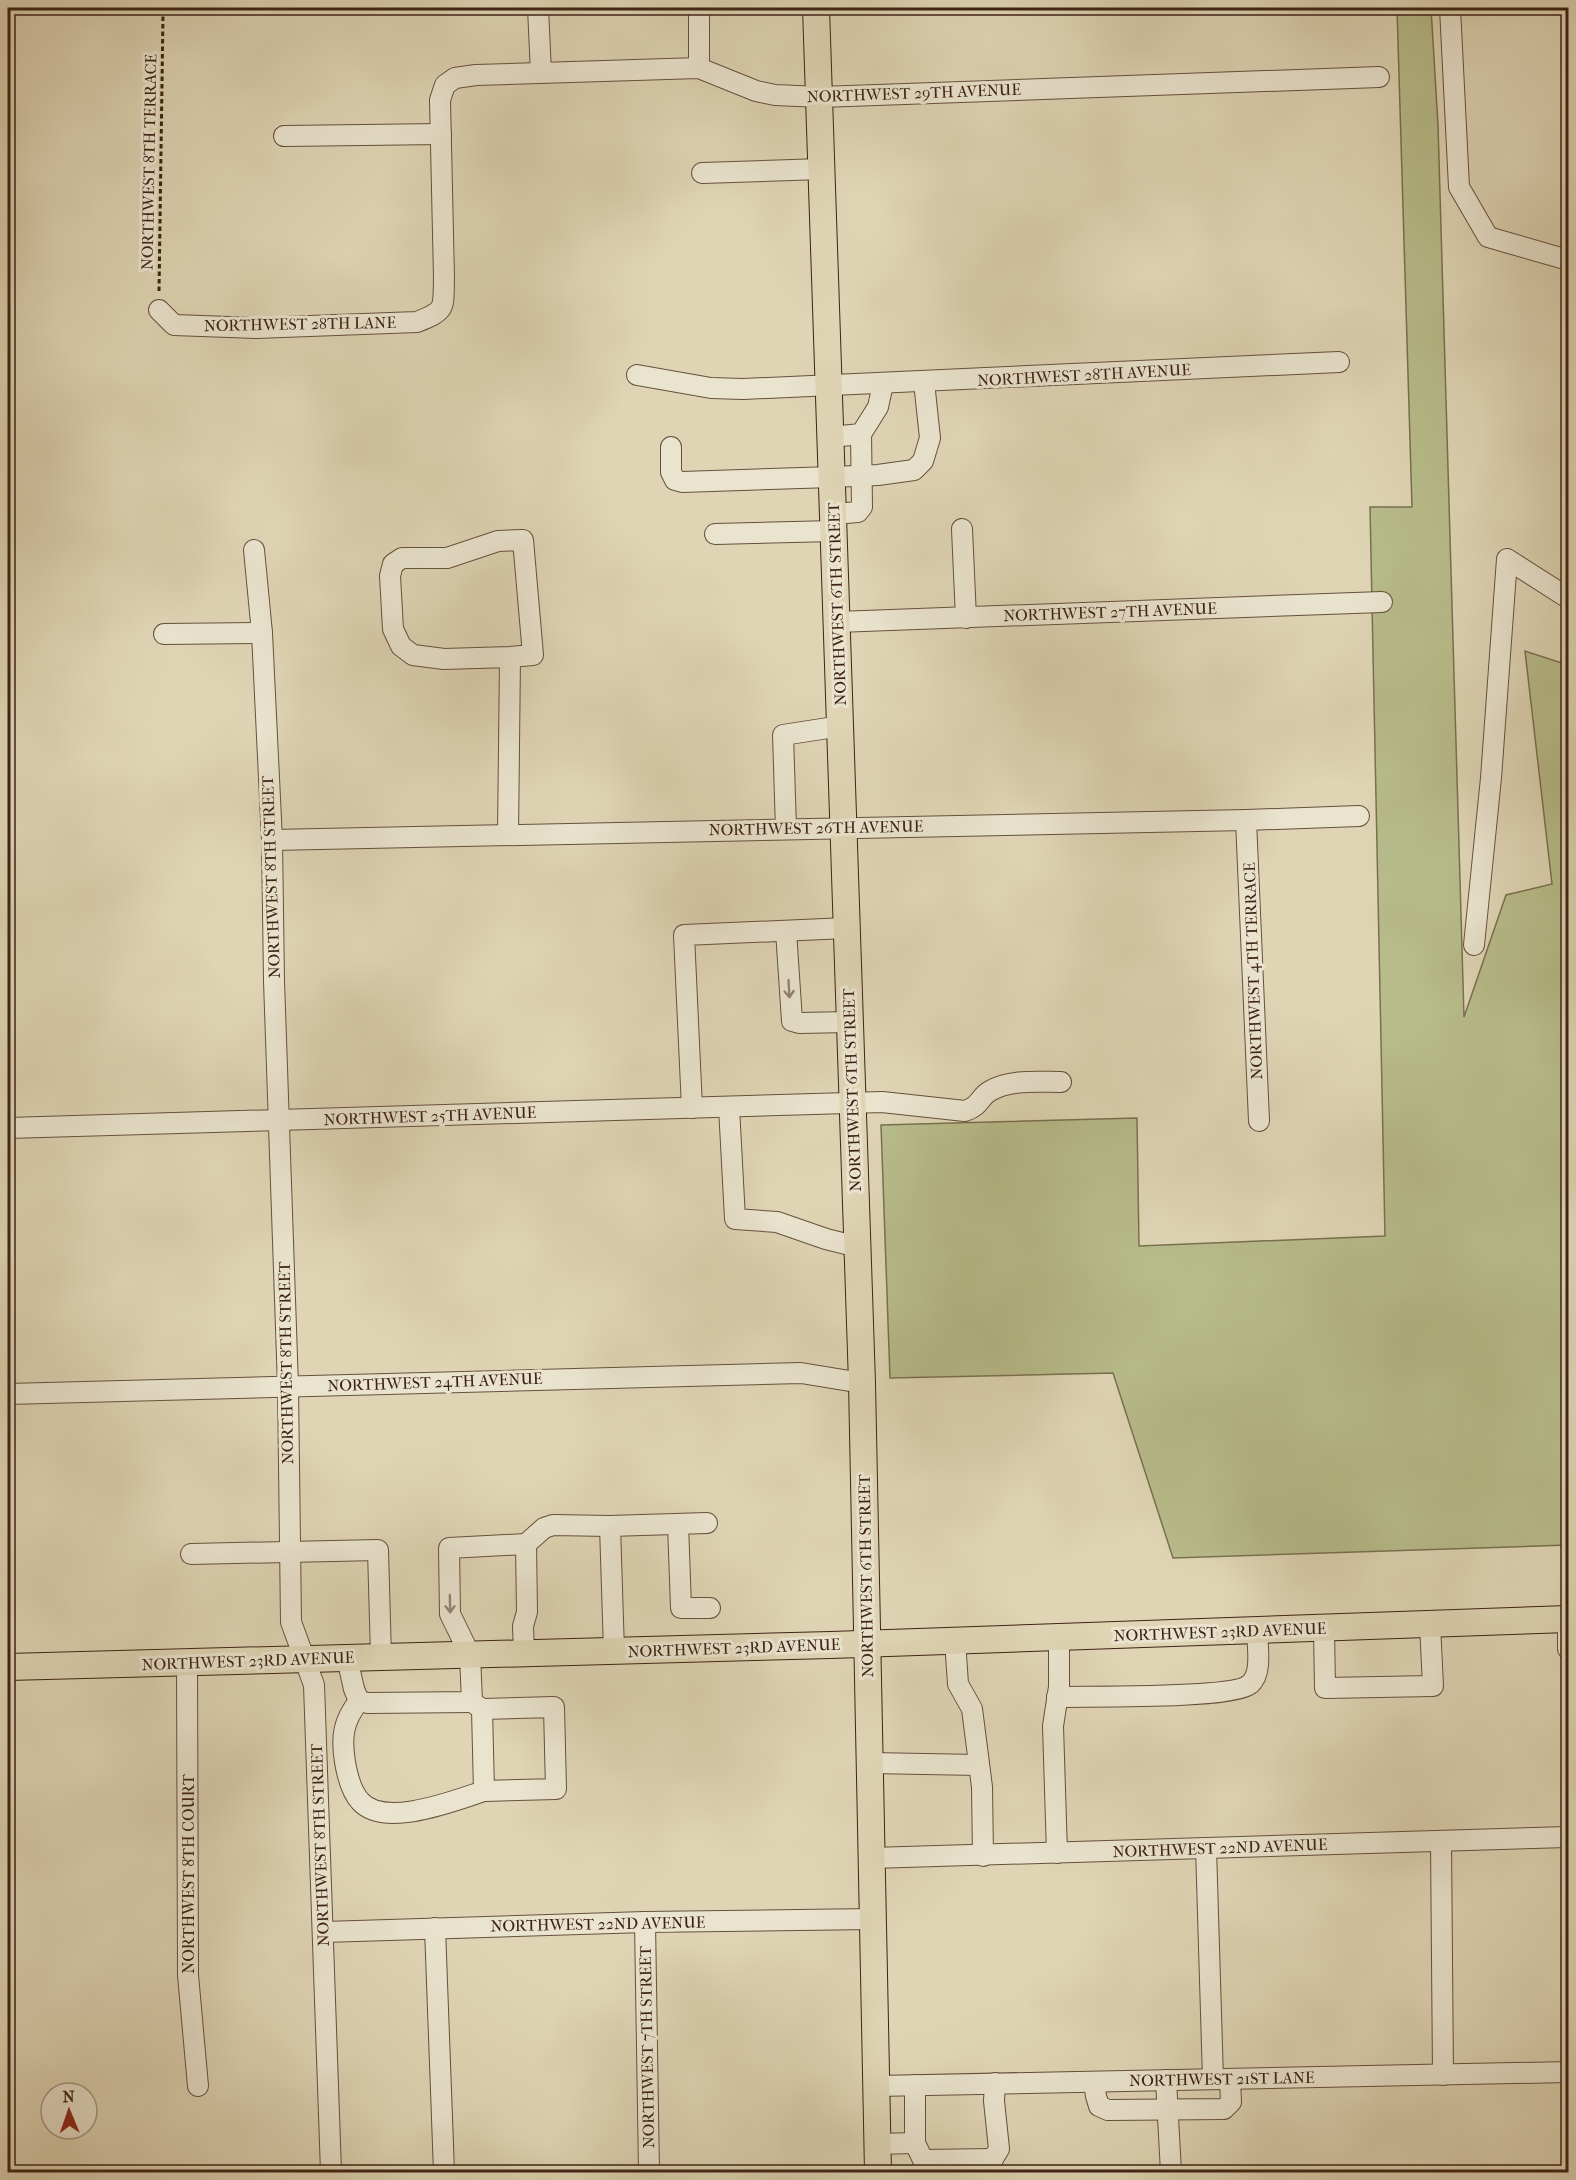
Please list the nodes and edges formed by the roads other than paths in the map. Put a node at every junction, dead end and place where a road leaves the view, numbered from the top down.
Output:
1 (538, 8) edge
2 (699, 8) edge
3 (816, 8) edge
4 (1450, 8) edge
5 (699, 68) junction
6 (541, 72) junction
7 (1379, 77) dead end
8 (820, 98) junction
9 (441, 135) junction
10 (284, 136) dead end
11 (822, 169) junction
12 (702, 173) dead end
13 (1569, 260) edge
14 (159, 310) road end
15 (1339, 362) dead end
16 (637, 375) dead end
17 (924, 382) junction
18 (883, 384) junction
19 (829, 387) junction
20 (861, 434) junction
21 (831, 436) junction
22 (671, 447) dead end
23 (862, 476) junction
24 (832, 477) junction
25 (834, 522) junction
26 (962, 529) dead end
27 (715, 534) dead end
28 (254, 550) dead end
29 (1569, 598) edge
30 (1382, 602) dead end
31 (966, 618) junction
32 (837, 622) junction
33 (262, 633) junction
34 (164, 634) dead end
35 (510, 657) junction
36 (841, 726) junction
37 (1359, 816) dead end
38 (1246, 820) junction
39 (844, 828) junction
40 (786, 829) junction
41 (508, 835) junction
42 (272, 840) junction
43 (847, 928) junction
44 (786, 930) junction
45 (1474, 945) dead end
46 (850, 1022) junction
47 (1061, 1082) dead end
48 (853, 1104) junction
49 (729, 1107) junction
50 (692, 1108) junction
51 (279, 1120) junction
52 (1259, 1121) dead end
53 (8, 1128) edge
54 (858, 1247) junction
55 (862, 1383) junction
56 (288, 1386) junction
57 (8, 1394) edge
58 (707, 1523) dead end
59 (678, 1524) junction
60 (610, 1526) junction
61 (526, 1544) junction
62 (290, 1551) junction
63 (191, 1554) dead end
64 (710, 1608) dead end
65 (1568, 1619) edge
66 (1430, 1624) junction
67 (1323, 1628) junction
68 (1257, 1630) junction
69 (1059, 1637) junction
70 (954, 1641) junction
71 (867, 1644) junction
72 (1569, 1649) edge
73 (614, 1651) junction
74 (531, 1653) junction
75 (470, 1655) junction
76 (381, 1657) junction
77 (347, 1658) junction
78 (305, 1659) junction
79 (187, 1662) junction
80 (8, 1667) edge
81 (1057, 1697) junction
82 (359, 1701) junction
83 (477, 1705) junction
84 (870, 1763) junction
85 (979, 1765) junction
86 (351, 1784) junction
87 (318, 1785) junction
88 (484, 1791) junction
89 (1569, 1837) edge
90 (1441, 1841) junction
91 (1206, 1848) junction
92 (1057, 1853) junction
93 (983, 1856) junction
94 (872, 1858) junction
95 (873, 1919) junction
96 (645, 1922) junction
97 (435, 1928) junction
98 (324, 1932) junction
99 (1569, 2072) edge
100 (1443, 2075) junction
101 (1221, 2079) junction
102 (1166, 2080) junction
103 (1094, 2082) junction
104 (995, 2084) junction
105 (915, 2085) junction
106 (198, 2086) dead end
107 (876, 2086) junction
108 (1167, 2109) junction
109 (915, 2143) junction
110 (877, 2144) junction
111 (989, 2166) edge
112 (331, 2172) edge
113 (444, 2172) edge
114 (649, 2172) edge
115 (878, 2172) edge
116 (1171, 2172) edge

1 - 6 street
2 - 5 street
3 - 8 main road, NORTHWEST 6TH STREET
4 - 13 street
5 - 6 street, NORTHWEST 29TH AVENUE
5 - 8 street, NORTHWEST 29TH AVENUE
6 - 9 street, NORTHWEST 29TH AVENUE
7 - 8 street, NORTHWEST 29TH AVENUE
8 - 11 main road, NORTHWEST 6TH STREET
9 - 10 street
9 - 14 street, NORTHWEST 28TH LANE
11 - 12 street
11 - 19 main road, NORTHWEST 6TH STREET
15 - 17 street, NORTHWEST 28TH AVENUE
16 - 19 street, NORTHWEST 28TH AVENUE
17 - 18 street, NORTHWEST 28TH AVENUE
17 - 23 street
18 - 19 street, NORTHWEST 28TH AVENUE
18 - 20 street
19 - 21 main road, NORTHWEST 6TH STREET
20 - 21 street
20 - 23 street
21 - 24 main road, NORTHWEST 6TH STREET
22 - 24 street
23 - 24 street
23 - 25 street
24 - 25 main road, NORTHWEST 6TH STREET
25 - 27 street
25 - 32 main road, NORTHWEST 6TH STREET
26 - 31 street
28 - 33 street, NORTHWEST 8TH STREET
29 - 45 street
30 - 31 street, NORTHWEST 27TH AVENUE
31 - 32 street, NORTHWEST 27TH AVENUE
32 - 36 main road, NORTHWEST 6TH STREET
33 - 34 street
33 - 42 street, NORTHWEST 8TH STREET
35 - 35 street
35 - 41 street
36 - 39 main road, NORTHWEST 6TH STREET
36 - 40 street
37 - 38 street, NORTHWEST 26TH AVENUE
38 - 39 street, NORTHWEST 26TH AVENUE
38 - 52 street, NORTHWEST 4TH TERRACE
39 - 40 street, NORTHWEST 26TH AVENUE
39 - 43 main road, NORTHWEST 6TH STREET
40 - 41 street, NORTHWEST 26TH AVENUE
41 - 42 street, NORTHWEST 26TH AVENUE
42 - 51 street, NORTHWEST 8TH STREET
43 - 44 street
43 - 46 main road, NORTHWEST 6TH STREET
44 -> 46 street
44 - 50 street
46 - 48 main road, NORTHWEST 6TH STREET
47 - 48 street, NORTHWEST 25TH AVENUE
48 - 49 street, NORTHWEST 25TH AVENUE
48 - 54 main road, NORTHWEST 6TH STREET
49 - 50 street, NORTHWEST 25TH AVENUE
49 - 54 street
50 - 51 street, NORTHWEST 25TH AVENUE
51 - 53 street, NORTHWEST 25TH AVENUE
51 - 56 street, NORTHWEST 8TH STREET
54 - 55 main road, NORTHWEST 6TH STREET
55 - 56 street, NORTHWEST 24TH AVENUE
55 - 71 main road, NORTHWEST 6TH STREET
56 - 57 street, NORTHWEST 24TH AVENUE
56 - 62 street, NORTHWEST 8TH STREET
58 - 59 street
59 - 60 street
59 - 64 street
60 - 61 street
60 - 73 street
61 - 74 street
61 -> 75 street
62 - 63 street
62 - 76 street
62 - 78 street, NORTHWEST 8TH STREET
65 - 66 main road, NORTHWEST 23RD AVENUE
65 - 72 street
66 - 67 main road, NORTHWEST 23RD AVENUE
66 - 67 street
67 - 68 main road, NORTHWEST 23RD AVENUE
68 - 69 main road, NORTHWEST 23RD AVENUE
68 - 81 street
69 - 70 main road, NORTHWEST 23RD AVENUE
69 - 81 street
70 - 71 main road, NORTHWEST 23RD AVENUE
70 - 85 street
71 - 73 main road, NORTHWEST 23RD AVENUE
71 - 84 main road, NORTHWEST 6TH STREET
73 - 74 main road, NORTHWEST 23RD AVENUE
74 - 75 main road, NORTHWEST 23RD AVENUE
75 - 76 main road, NORTHWEST 23RD AVENUE
75 - 83 street
76 - 77 main road, NORTHWEST 23RD AVENUE
77 - 78 main road, NORTHWEST 23RD AVENUE
77 - 82 street
78 - 79 main road, NORTHWEST 23RD AVENUE
78 - 87 street, NORTHWEST 8TH STREET
79 - 80 main road, NORTHWEST 23RD AVENUE
79 - 106 street, NORTHWEST 8TH COURT
81 - 92 street
82 - 83 street
82 - 86 street
83 - 88 street
83 - 88 street
84 - 85 street
84 - 94 main road, NORTHWEST 6TH STREET
85 - 93 street
86 - 87 street
86 - 88 street
87 - 98 street, NORTHWEST 8TH STREET
89 - 90 street, NORTHWEST 22ND AVENUE
90 - 91 street, NORTHWEST 22ND AVENUE
90 - 100 street
91 - 92 street, NORTHWEST 22ND AVENUE
91 - 101 street
92 - 93 street, NORTHWEST 22ND AVENUE
93 - 94 street, NORTHWEST 22ND AVENUE
94 - 95 main road, NORTHWEST 6TH STREET
95 - 96 street, NORTHWEST 22ND AVENUE
95 - 107 main road, NORTHWEST 6TH STREET
96 - 97 street, NORTHWEST 22ND AVENUE
96 - 114 street, NORTHWEST 7TH STREET
97 - 98 street, NORTHWEST 22ND AVENUE
97 - 113 street
98 - 112 street, NORTHWEST 8TH STREET
99 - 100 street, NORTHWEST 21ST LANE
100 - 101 street, NORTHWEST 21ST LANE
101 - 102 street, NORTHWEST 21ST LANE
101 - 108 street
102 - 103 street, NORTHWEST 21ST LANE
102 - 108 street
103 - 104 street, NORTHWEST 21ST LANE
103 - 108 street
104 - 105 street, NORTHWEST 21ST LANE
104 - 111 street
105 - 107 street, NORTHWEST 21ST LANE
105 - 109 street
107 - 110 main road, NORTHWEST 6TH STREET
108 - 116 street
109 - 110 street
109 - 111 street
110 - 115 main road, NORTHWEST 6TH STREET

